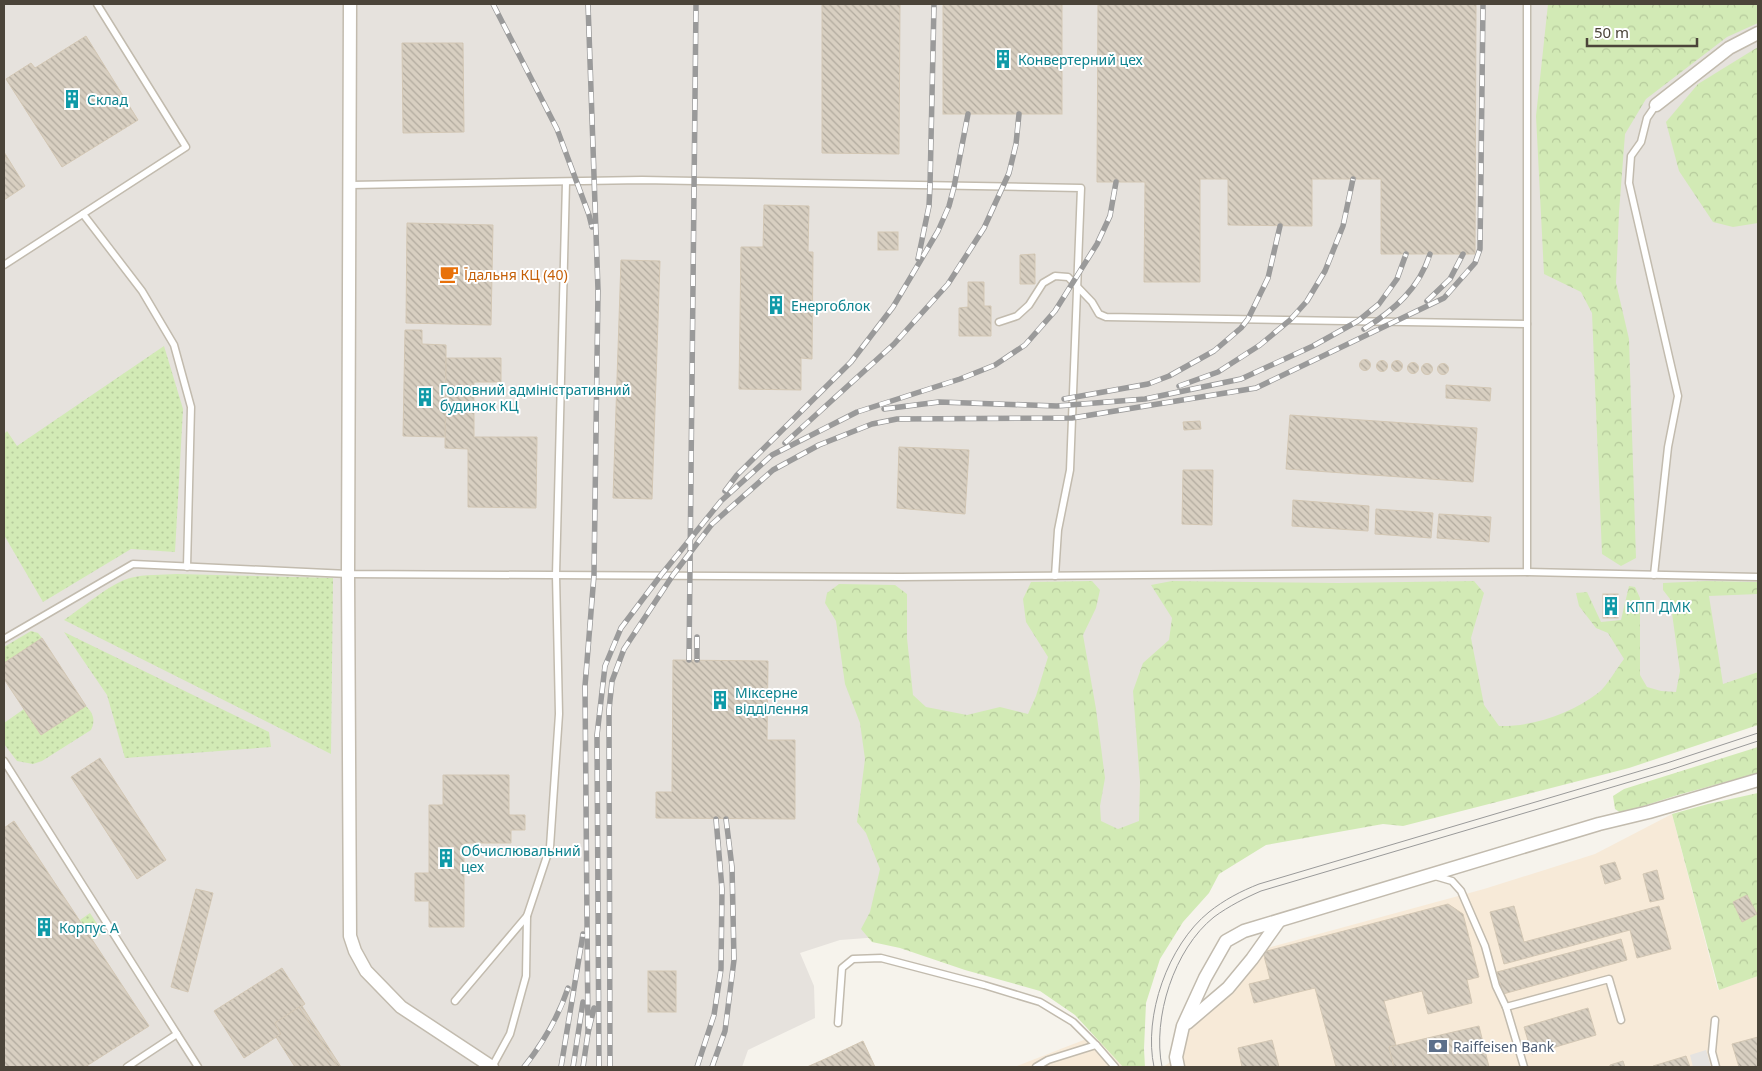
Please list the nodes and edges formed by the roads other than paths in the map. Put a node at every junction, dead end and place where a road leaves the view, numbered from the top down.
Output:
1 (97, 4) edge
2 (350, 4) edge
3 (1527, 4) edge
4 (1758, 33) edge
5 (1656, 105) joint
6 (566, 182) junction
7 (350, 185) junction
8 (83, 214) junction
9 (4, 264) edge
10 (1078, 287) junction
11 (999, 322) dead end
12 (1527, 324) junction
13 (187, 567) junction
14 (1527, 572) junction
15 (348, 574) junction
16 (556, 575) junction
17 (1654, 575) junction
18 (1056, 576) junction
19 (1758, 577) edge
20 (4, 639) edge
21 (4, 760) edge
22 (1758, 780) edge
23 (1432, 874) junction
24 (527, 916) junction
25 (1279, 921) junction
26 (455, 1001) dead end
27 (1506, 1007) junction
28 (1621, 1020) dead end
29 (1715, 1020) dead end
30 (838, 1023) dead end
31 (1183, 1026) junction
32 (177, 1034) junction
33 (1096, 1045) junction
34 (127, 1067) edge
35 (198, 1067) edge
36 (492, 1067) edge
37 (1036, 1067) edge
38 (1115, 1067) edge
39 (1178, 1067) edge
40 (1524, 1067) edge
41 (1716, 1067) edge

1 - 8 lane
2 - 7 street
3 - 12 lane
4 - 5 street
5 - 17 lane
6 - 7 lane
6 - 10 lane
6 - 16 lane
7 - 15 street
8 - 9 lane
8 - 13 lane
10 - 11 lane
10 - 12 lane
10 - 18 lane
12 - 14 lane
13 - 15 lane
13 - 20 lane
14 - 17 lane
14 - 18 lane
15 - 16 lane
15 - 36 street
16 - 18 lane
16 - 24 lane
17 - 19 lane
21 - 32 lane
22 - 23 street
23 - 25 street
23 - 27 lane
24 - 26 lane
24 - 36 lane
25 - 31 street
25 - 31 street
27 - 28 lane
27 - 40 lane
29 - 41 lane
30 - 33 lane
31 - 39 street
32 - 34 lane
32 - 35 lane
33 - 37 lane
33 - 38 lane

